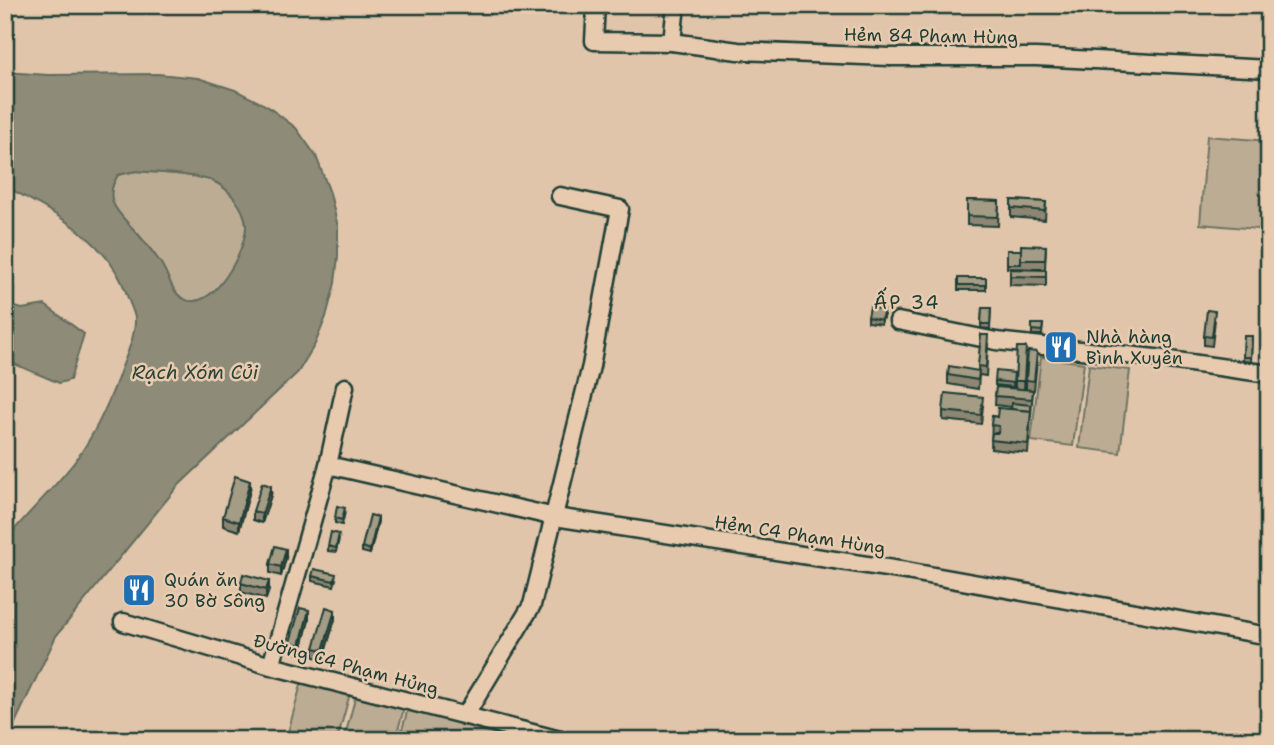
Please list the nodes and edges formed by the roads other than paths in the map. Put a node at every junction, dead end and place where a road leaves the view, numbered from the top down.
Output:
1 (596, 5) edge
2 (676, 5) edge
3 (672, 42) junction
4 (1269, 69) edge
5 (560, 196) dead end
6 (898, 321) dead end
7 (1269, 374) edge
8 (345, 387) dead end
9 (328, 465) junction
10 (555, 517) junction
11 (123, 622) dead end
12 (1269, 636) edge
13 (271, 666) junction
14 (465, 716) junction
15 (560, 740) edge

1 - 3 street, Hẻm 84 Phạm Hùng
2 - 3 street
3 - 4 street, Hẻm 84 Phạm Hùng
5 - 10 street
6 - 7 street
8 - 9 street
9 - 10 street, Hẻm C4 Phạm Hùng
9 - 13 street
10 - 12 street, Hẻm C4 Phạm Hùng
10 - 14 street
11 - 13 street, Đường C4 Phạm Hủng
13 - 14 street, Đường C4 Phạm Hủng
14 - 15 street, Đường C4 Phạm Hủng

